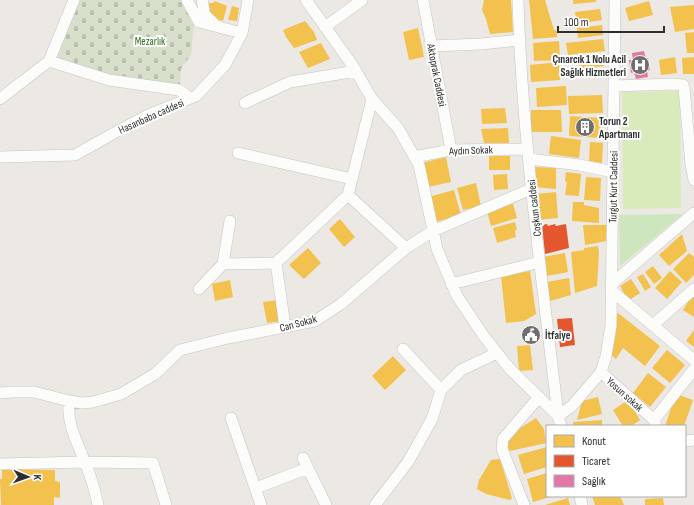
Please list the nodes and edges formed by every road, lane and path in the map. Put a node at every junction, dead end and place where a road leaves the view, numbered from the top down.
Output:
1 (74, 0) edge
2 (187, 0) edge
3 (202, 0) edge
4 (248, 0) edge
5 (306, 0) edge
6 (362, 0) edge
7 (423, 0) edge
8 (518, 0) edge
9 (615, 0) edge
10 (217, 26) junction
11 (325, 27) junction
12 (242, 33) junction
13 (519, 40) junction
14 (432, 46) junction
15 (49, 61) junction
16 (356, 71) junction
17 (614, 86) junction
18 (190, 98) junction
19 (372, 98) junction
20 (0, 99) edge
21 (246, 103) dead end
22 (690, 120) edge
23 (452, 150) junction
24 (238, 153) dead end
25 (528, 154) junction
26 (414, 157) junction
27 (0, 158) edge
28 (613, 172) junction
29 (352, 179) junction
30 (694, 180) edge
31 (531, 188) junction
32 (348, 195) junction
33 (694, 213) edge
34 (230, 221) dead end
35 (433, 231) junction
36 (406, 248) junction
37 (540, 262) junction
38 (276, 263) junction
39 (223, 264) junction
40 (452, 284) junction
41 (612, 288) junction
42 (198, 289) dead end
43 (694, 289) edge
44 (653, 325) junction
45 (285, 327) junction
46 (403, 349) dead end
47 (497, 353) junction
48 (694, 360) edge
49 (694, 369) edge
50 (601, 372) junction
51 (441, 390) junction
52 (0, 393) edge
53 (539, 397) junction
54 (69, 401) junction
55 (231, 418) dead end
56 (559, 421) edge
57 (655, 423) edge
58 (85, 462) junction
59 (0, 464) edge
60 (256, 488) junction
61 (98, 505) edge
62 (166, 505) edge
63 (261, 505) edge
64 (326, 505) edge
65 (375, 505) edge
66 (524, 505) edge

1 - 15 street
2 - 10 street
3 - 10 street
4 - 12 street, Hasanbaba caddesi
5 - 11 street
6 - 11 street
7 - 14 street, Aktoprak Caddesi
8 - 13 street, Coşkun caddesi
9 - 17 street, Turgut Kurt Caddesi
10 - 12 street
11 - 16 street
12 - 18 street, Hasanbaba caddesi
13 - 14 street
13 - 25 street, Coşkun caddesi
14 - 23 street, Aktoprak Caddesi
15 - 18 street
15 - 20 street
16 - 19 street
16 - 21 street
17 - 22 street
17 - 28 street, Turgut Kurt Caddesi
18 - 27 street, Hasanbaba caddesi
19 - 26 street
19 - 29 street
22 - 30 street
23 - 25 street, Aydın Sokak
23 - 26 street, Aydın Sokak
24 - 29 street
25 - 28 street, Aydın Sokak
25 - 31 street, Coşkun caddesi
26 - 35 street
28 - 41 street, Turgut Kurt Caddesi
29 - 32 street
31 - 35 street, Can Sokak
31 - 37 street, Coşkun caddesi
32 - 36 street
32 - 38 street
33 - 41 street
34 - 39 street
35 - 36 street, Can Sokak
35 - 40 street
36 - 45 street, Can Sokak
37 - 40 street
37 - 56 street, Coşkun caddesi
38 - 39 street
38 - 45 street
39 - 42 street
40 - 47 street
41 - 44 street
41 - 50 street, Turgut Kurt Caddesi
43 - 44 street
44 - 48 street
45 - 54 street, Can Sokak
46 - 51 street
47 - 51 street
47 - 53 street
49 - 57 street
50 - 56 street, Yosun sokak
50 - 57 street, Yosun sokak
51 - 65 street
52 - 54 street, Can Sokak
53 - 56 street
53 - 66 street
54 - 58 street
55 - 60 street
58 - 59 street
58 - 61 street
58 - 62 street
60 - 63 street
60 - 64 street

